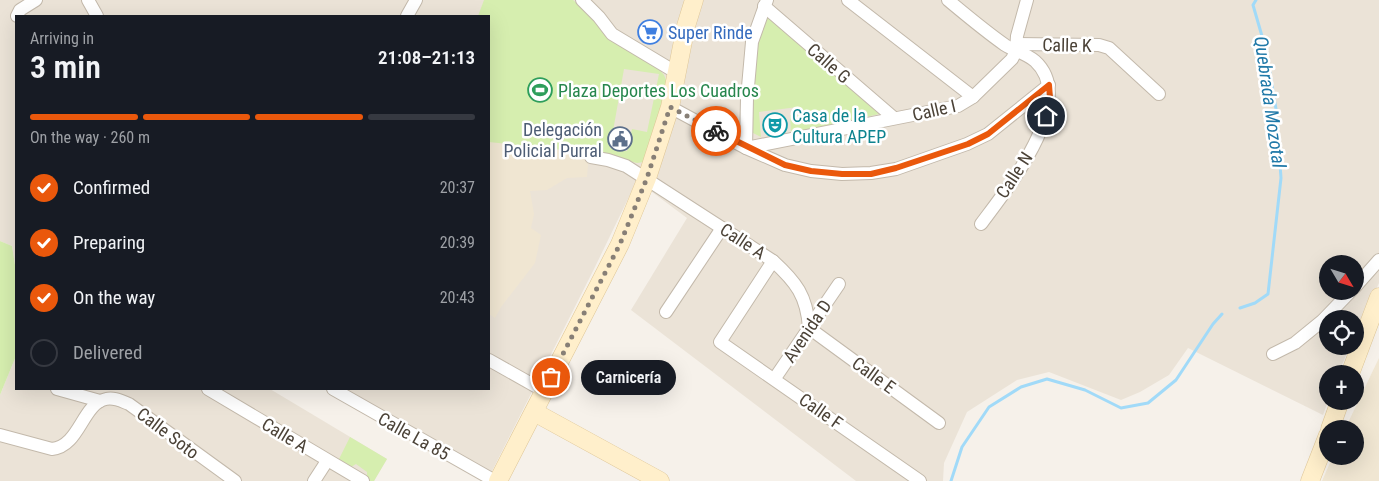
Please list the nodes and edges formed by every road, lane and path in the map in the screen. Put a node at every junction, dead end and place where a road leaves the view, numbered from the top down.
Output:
1 (36, 0) edge
2 (88, 0) edge
3 (416, 0) edge
4 (582, 0) edge
5 (694, 0) edge
6 (848, 0) edge
7 (948, 0) edge
8 (1027, 0) edge
9 (765, 3) edge
10 (18, 15) edge
11 (96, 15) edge
12 (408, 15) edge
13 (1016, 48) junction
14 (677, 73) junction
15 (1049, 85) junction
16 (1159, 94) dead end
17 (973, 97) junction
18 (670, 107) junction
19 (894, 118) junction
20 (746, 148) junction
21 (592, 157) dead end
22 (647, 178) junction
23 (981, 224) dead end
24 (722, 228) junction
25 (1379, 260) edge
26 (773, 261) junction
27 (1364, 277) edge
28 (839, 284) dead end
29 (1379, 297) edge
30 (1342, 300) edge
31 (666, 312) dead end
32 (809, 328) junction
33 (1273, 354) dead end
34 (490, 361) edge
35 (1353, 365) edge
36 (774, 378) junction
37 (61, 390) edge
38 (210, 390) edge
39 (335, 390) edge
40 (544, 391) junction
41 (100, 401) junction
42 (534, 412) junction
43 (939, 423) dead end
44 (0, 435) edge
45 (1319, 458) edge
46 (327, 461) junction
47 (235, 481) edge
48 (314, 481) edge
49 (363, 481) edge
50 (497, 481) edge
51 (660, 481) edge
52 (920, 481) edge
53 (1310, 481) edge

1 - 10 street
2 - 11 street
3 - 12 street
4 - 14 street
5 - 14 street
6 - 17 street
7 - 13 street
8 - 13 street, Calle I
9 - 19 street, Calle G
9 - 20 street
13 - 15 street
13 - 16 street, Calle K
13 - 17 street, Calle I
14 - 18 street
15 - 20 street
15 - 23 street, Calle N
17 - 19 street, Calle I
18 - 20 street
18 - 22 street
19 - 20 street, Calle I
21 - 22 street, Calle A
22 - 24 street, Calle A
22 - 40 street
24 - 26 street, Calle A
24 - 31 street
25 - 27 street
26 - 32 street, Calle A
26 - 36 street, Calle F
28 - 32 street, Avenida D
29 - 35 street
30 - 33 street
32 - 36 street, Avenida D
32 - 43 street, Calle E
34 - 40 street
36 - 52 street, Calle F
37 - 41 street, Calle Soto
38 - 46 street, Calle A
39 - 50 street, Calle La 85
40 - 42 street
41 - 44 street
41 - 47 street, Calle Soto
42 - 50 street
42 - 51 street
45 - 53 street
46 - 48 street
46 - 49 street, Calle A

